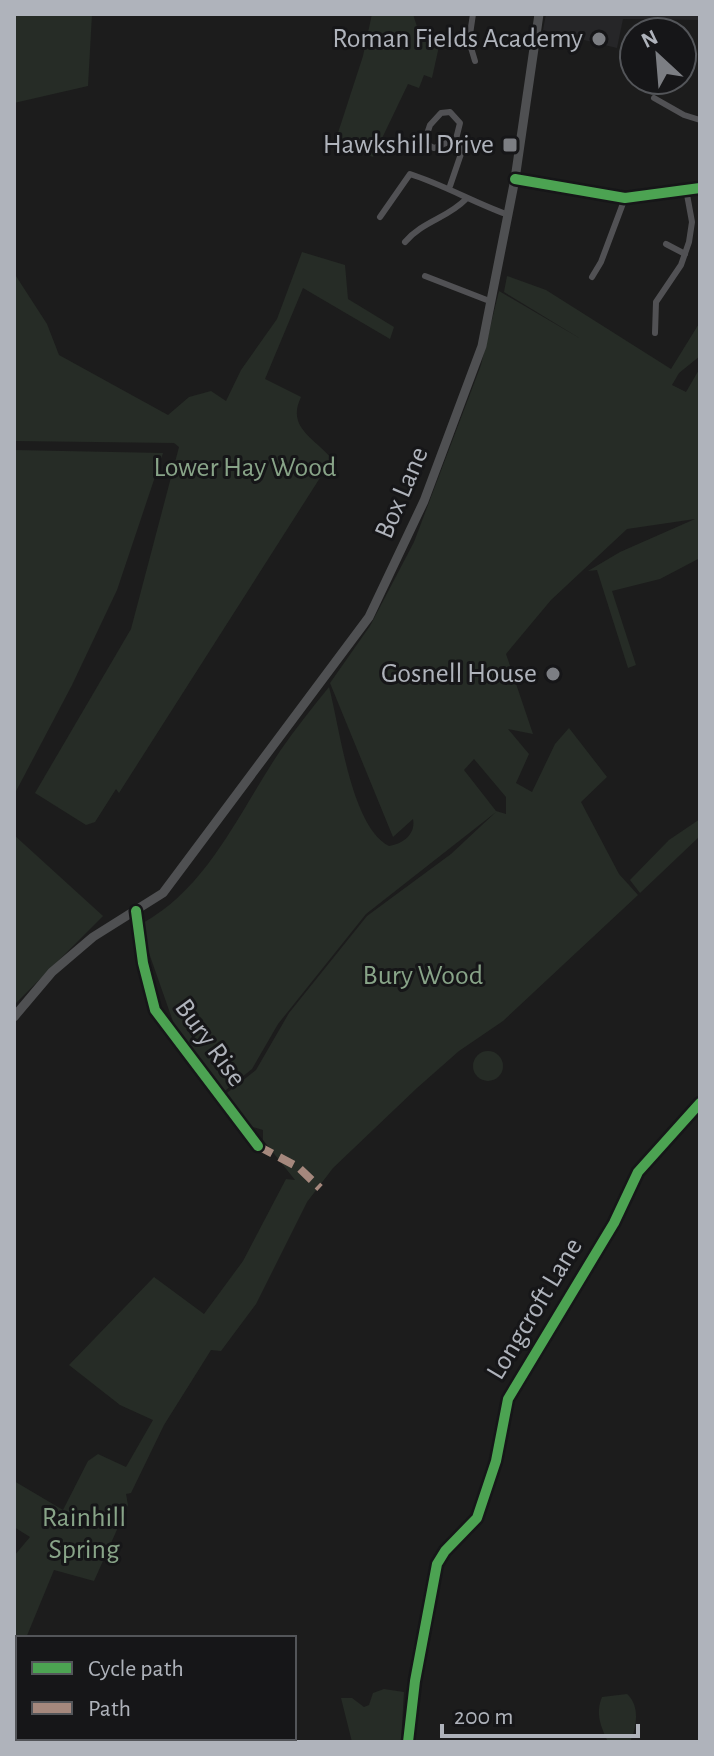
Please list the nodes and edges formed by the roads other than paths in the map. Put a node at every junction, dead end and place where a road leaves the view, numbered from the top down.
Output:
1 (473, 14) edge
2 (539, 14) edge
3 (475, 61) dead end
4 (654, 98) dead end
5 (700, 120) edge
6 (456, 139) junction
7 (515, 179) junction
8 (450, 186) junction
9 (700, 188) edge
10 (686, 189) junction
11 (625, 198) junction
12 (466, 199) junction
13 (506, 214) junction
14 (380, 217) dead end
15 (405, 242) dead end
16 (666, 244) dead end
17 (685, 254) junction
18 (425, 276) dead end
19 (592, 277) dead end
20 (492, 302) junction
21 (655, 333) dead end
22 (136, 911) junction
23 (14, 1017) edge
24 (700, 1103) edge
25 (258, 1146) dead end
26 (408, 1742) edge

1 - 3 street
2 - 7 main road, Box Lane
4 - 5 street
6 - 6 street
6 - 8 street
7 - 11 street
7 - 13 main road, Box Lane
8 - 12 street
8 - 14 street
9 - 10 street
10 - 11 street
10 - 17 street
11 - 19 street
12 - 13 street
12 - 15 street
13 - 20 main road, Box Lane
16 - 17 street
17 - 21 street
18 - 20 street
20 - 22 main road, Box Lane
22 - 23 main road, Box Lane
22 - 25 street, Bury Rise
24 - 26 street, Longcroft Lane

